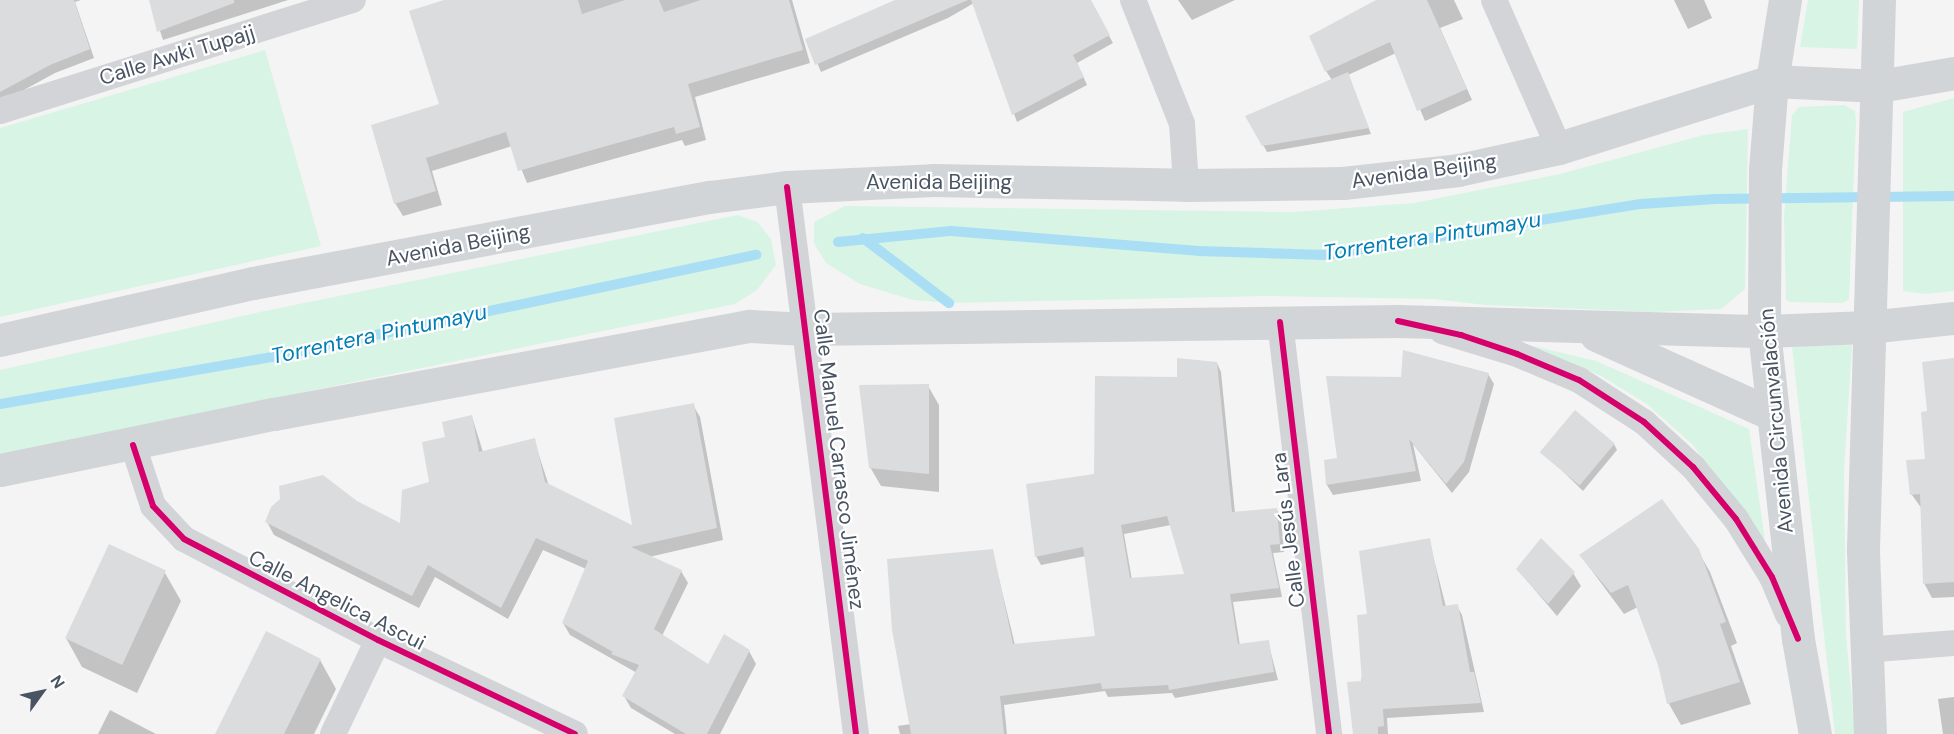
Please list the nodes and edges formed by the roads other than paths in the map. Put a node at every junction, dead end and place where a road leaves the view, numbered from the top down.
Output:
1 (353, 0) edge
2 (1133, 0) edge
3 (1494, 0) edge
4 (1785, 0) edge
5 (1879, 0) edge
6 (1954, 73) edge
7 (1772, 81) junction
8 (1879, 86) junction
9 (0, 111) edge
10 (1559, 148) junction
11 (1186, 185) junction
12 (787, 187) junction
13 (1954, 318) edge
14 (1398, 321) junction
15 (1280, 322) junction
16 (1868, 327) junction
17 (806, 329) junction
18 (1583, 329) junction
19 (1764, 331) junction
20 (0, 340) edge
21 (1772, 414) junction
22 (133, 445) junction
23 (0, 470) edge
24 (1798, 639) junction
25 (378, 640) junction
26 (1954, 643) edge
27 (1864, 650) junction
28 (333, 734) edge
29 (575, 734) edge
30 (856, 734) edge
31 (1329, 734) edge
32 (1815, 734) edge
33 (1870, 734) edge

1 - 9 street, Calle Awki Tupajj
2 - 11 street
3 - 10 street
4 - 7 main road, Avenida Circunvalación
5 - 8 main road
6 - 8 main road, Avenida Beijing
7 - 8 main road, Avenida Beijing
7 - 10 main road, Avenida Beijing
7 - 19 main road, Avenida Circunvalación
8 - 16 main road
10 - 11 main road, Avenida Beijing
11 - 12 main road, Avenida Beijing
12 - 17 street, Calle Manuel Carrasco Jiménez
12 - 20 main road, Avenida Beijing
13 - 16 main road
14 - 15 main road
14 - 18 main road
14 - 24 street
15 - 17 main road
15 - 31 street, Calle Jesús Lara
16 - 19 main road
16 - 27 main road
17 - 22 main road
17 - 30 street, Calle Manuel Carrasco Jiménez
18 - 19 main road
18 - 21 main road
19 - 21 main road, Avenida Circunvalación
21 - 24 main road, Avenida Circunvalación
22 - 23 main road
22 - 25 street, Calle Angelica Ascui
24 - 32 main road, Avenida Circunvalación
25 - 28 street
25 - 29 street, Calle Angelica Ascui
26 - 27 street
27 - 33 main road

